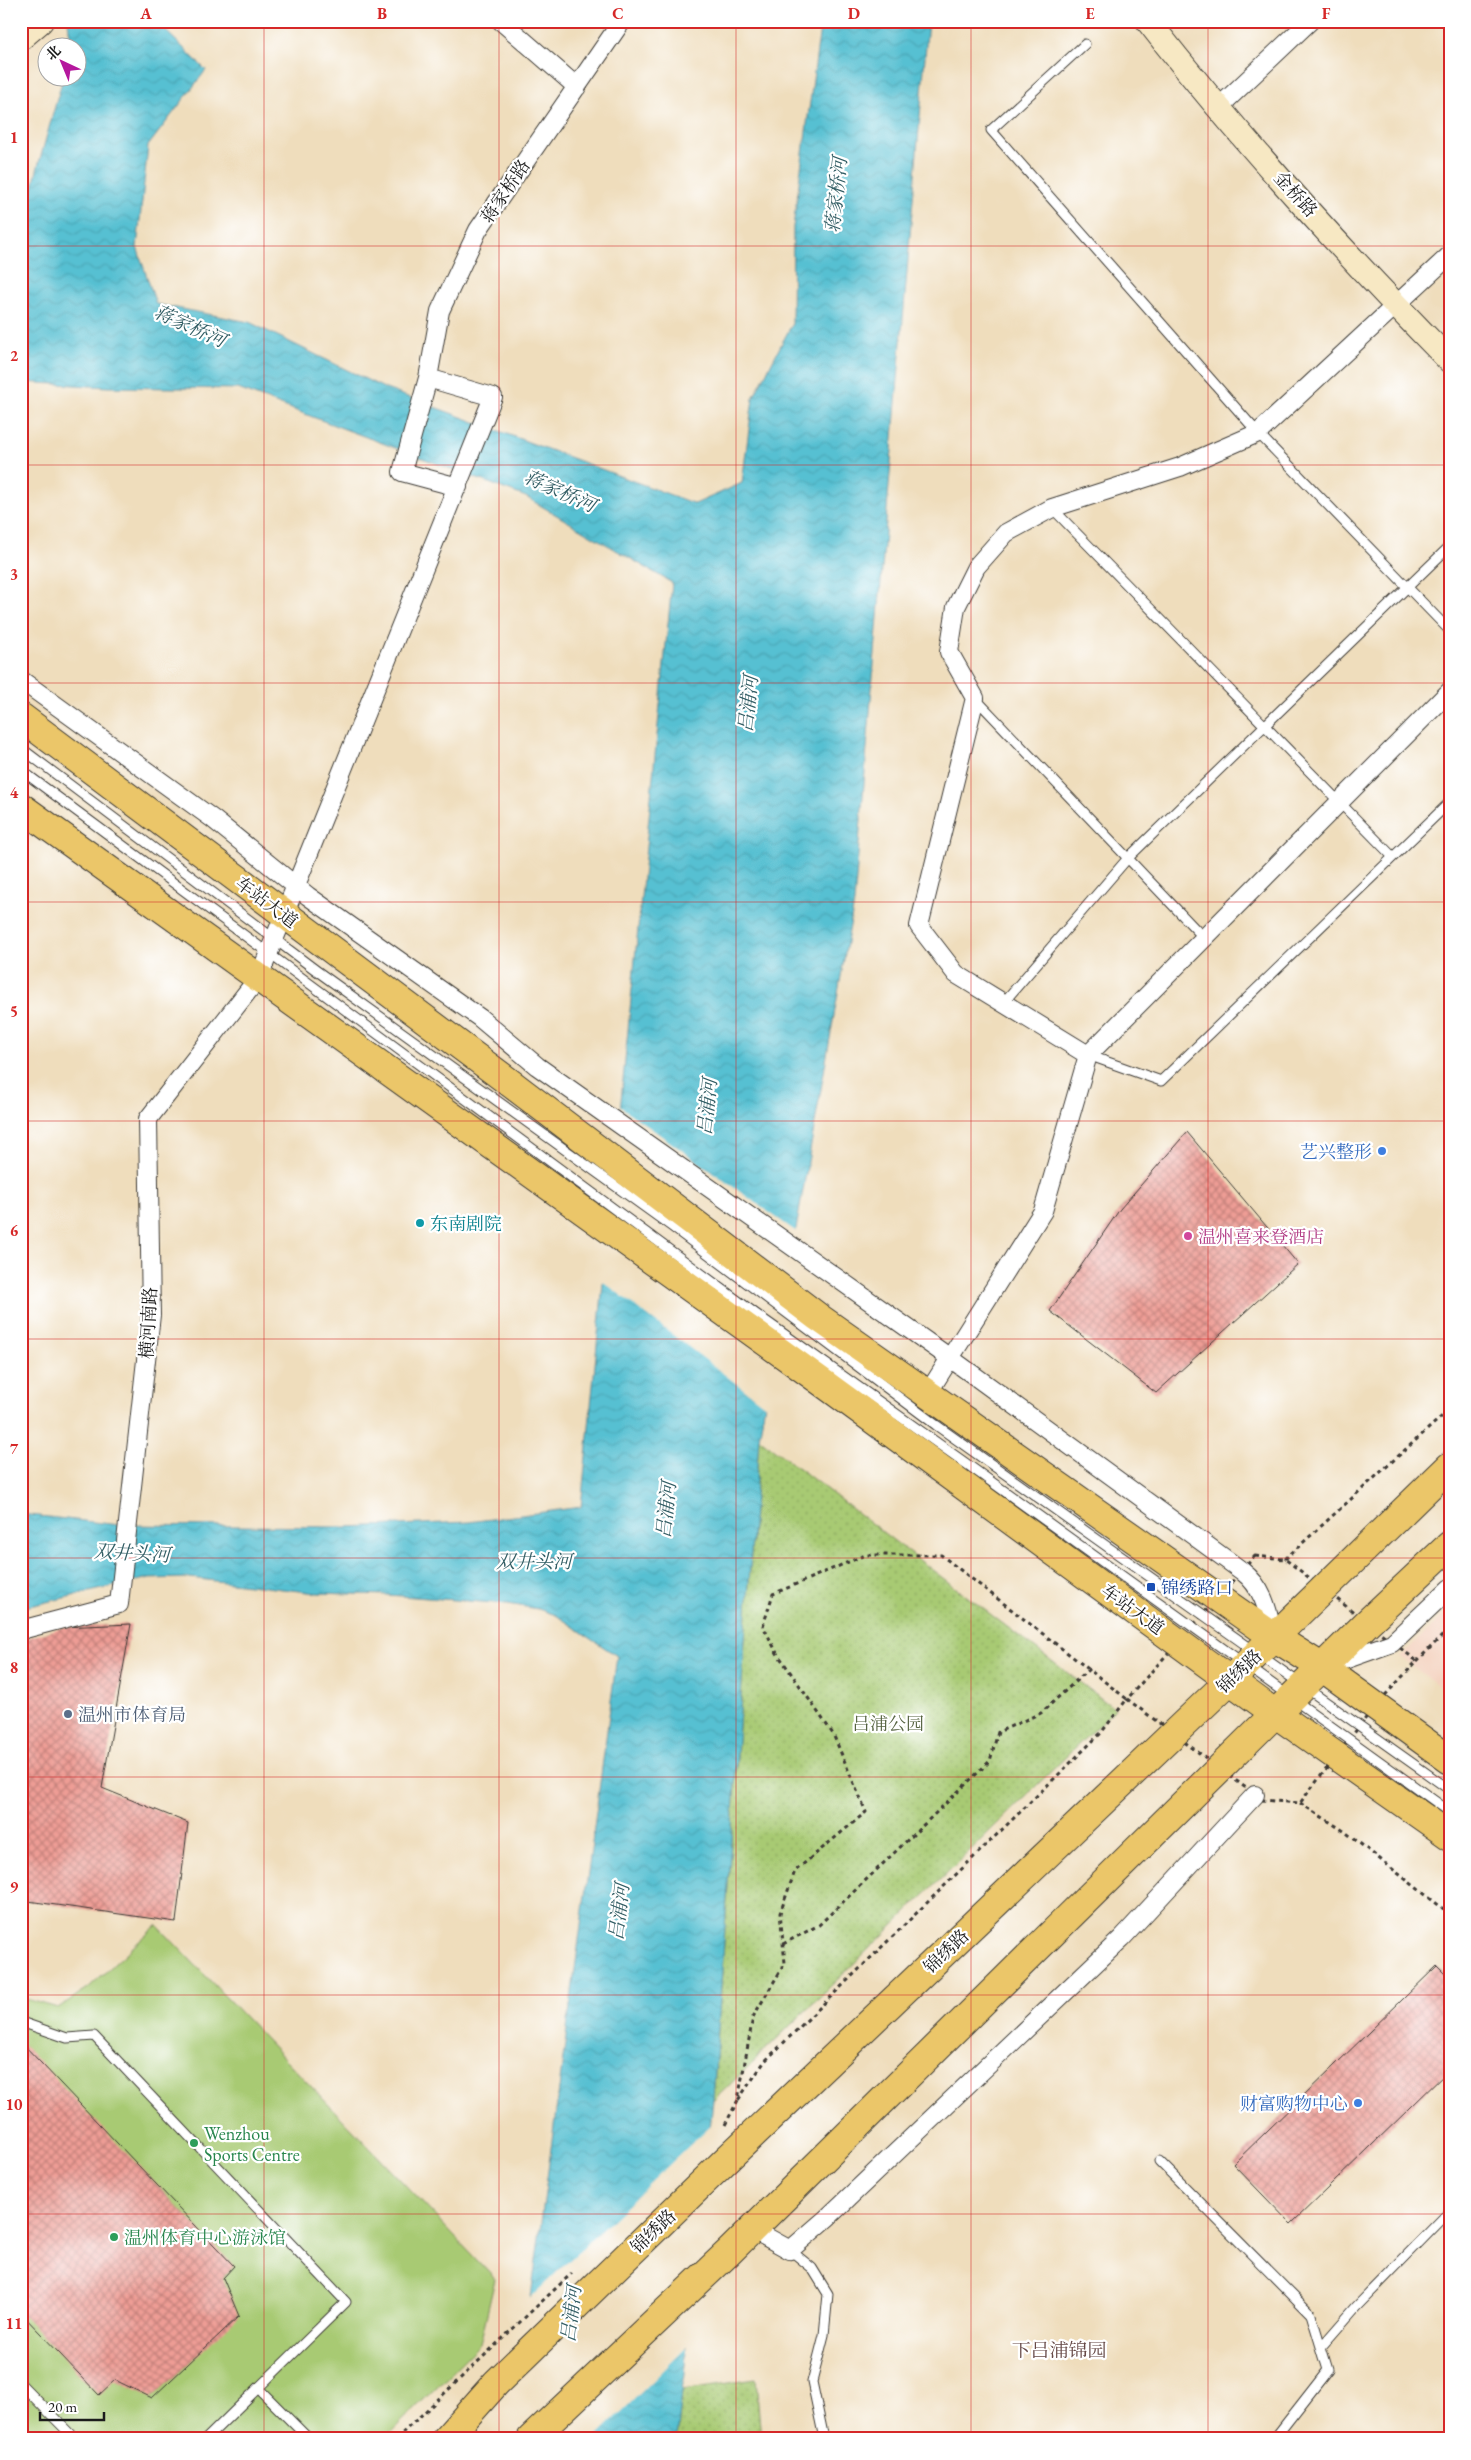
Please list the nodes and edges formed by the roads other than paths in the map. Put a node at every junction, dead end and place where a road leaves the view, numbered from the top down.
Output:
1 (41, 21) edge
2 (501, 21) edge
3 (622, 21) edge
4 (1148, 21) edge
5 (1310, 21) edge
6 (21, 38) edge
7 (1085, 44) dead end
8 (577, 87) junction
9 (1218, 108) junction
10 (1450, 255) edge
11 (1396, 306) junction
12 (1450, 361) edge
13 (428, 378) junction
14 (1258, 433) junction
15 (458, 487) junction
16 (1052, 508) junction
17 (1450, 546) edge
18 (1408, 587) junction
19 (1450, 630) edge
20 (21, 680) edge
21 (1450, 691) edge
22 (975, 698) junction
23 (21, 717) edge
24 (1264, 724) junction
25 (21, 748) edge
26 (21, 770) edge
27 (1340, 802) junction
28 (1450, 802) edge
29 (21, 807) edge
30 (1393, 857) junction
31 (1128, 858) junction
32 (294, 885) junction
33 (1204, 938) junction
34 (272, 946) junction
35 (1004, 1003) junction
36 (1088, 1055) junction
37 (950, 1358) junction
38 (928, 1393) junction
39 (1450, 1466) edge
40 (1450, 1545) edge
41 (1450, 1588) edge
42 (21, 1630) edge
43 (1252, 1659) junction
44 (1299, 1691) junction
45 (1450, 1760) edge
46 (1450, 1790) edge
47 (1255, 1795) dead end
48 (1450, 1812) edge
49 (1450, 1836) edge
50 (21, 2022) edge
51 (1159, 2161) dead end
52 (1450, 2211) edge
53 (752, 2229) junction
54 (790, 2250) junction
55 (1321, 2347) junction
56 (21, 2384) edge
57 (258, 2388) junction
58 (75, 2439) edge
59 (206, 2439) edge
60 (309, 2439) edge
61 (446, 2439) edge
62 (532, 2439) edge
63 (828, 2439) edge
64 (1274, 2439) edge

1 - 6 street
2 - 8 street
3 - 8 street, 蒋家桥路
4 - 9 street, 金桥路
5 - 9 street
7 - 14 lane
8 - 13 street, 蒋家桥路
9 - 11 street, 金桥路
10 - 11 street
11 - 12 street, 金桥路
11 - 14 street
13 - 15 street, 蒋家桥路
13 - 15 street, 横河南路
14 - 16 street
14 - 18 lane
15 - 32 street, 横河南路
16 - 22 street
16 - 24 lane
17 - 18 lane
18 - 19 lane
18 - 24 lane
20 - 32 street
21 - 27 street
22 - 31 lane
22 - 35 street
23 - 34 main road, 车站大道
24 - 27 lane
24 - 31 lane
25 - 34 lane
26 - 34 lane
27 - 30 lane
27 - 33 street
28 - 30 lane
29 - 34 main road, 车站大道
30 - 36 lane
31 - 33 lane
31 - 35 lane
32 - 34 street, 横河南路
32 - 37 street
33 - 36 street
34 - 38 main road, 车站大道
34 - 42 street, 横河南路
34 - 43 lane
34 - 43 lane
34 - 43 main road, 车站大道
35 - 36 street
36 - 37 street
37 - 38 street
37 - 43 street
38 - 43 main road, 车站大道
39 - 43 main road, 锦绣路
40 - 44 main road
41 - 44 street
43 - 44 main road, 车站大道
43 - 44 main road, 车站大道
43 - 61 main road, 锦绣路
44 - 45 main road, 车站大道
44 - 46 lane
44 - 48 lane
44 - 49 main road, 车站大道
44 - 53 main road
47 - 54 street
50 - 57 lane
51 - 55 lane
52 - 55 lane
53 - 54 street
53 - 62 main road
54 - 63 lane
55 - 64 lane
56 - 58 lane
57 - 59 lane
57 - 60 lane

